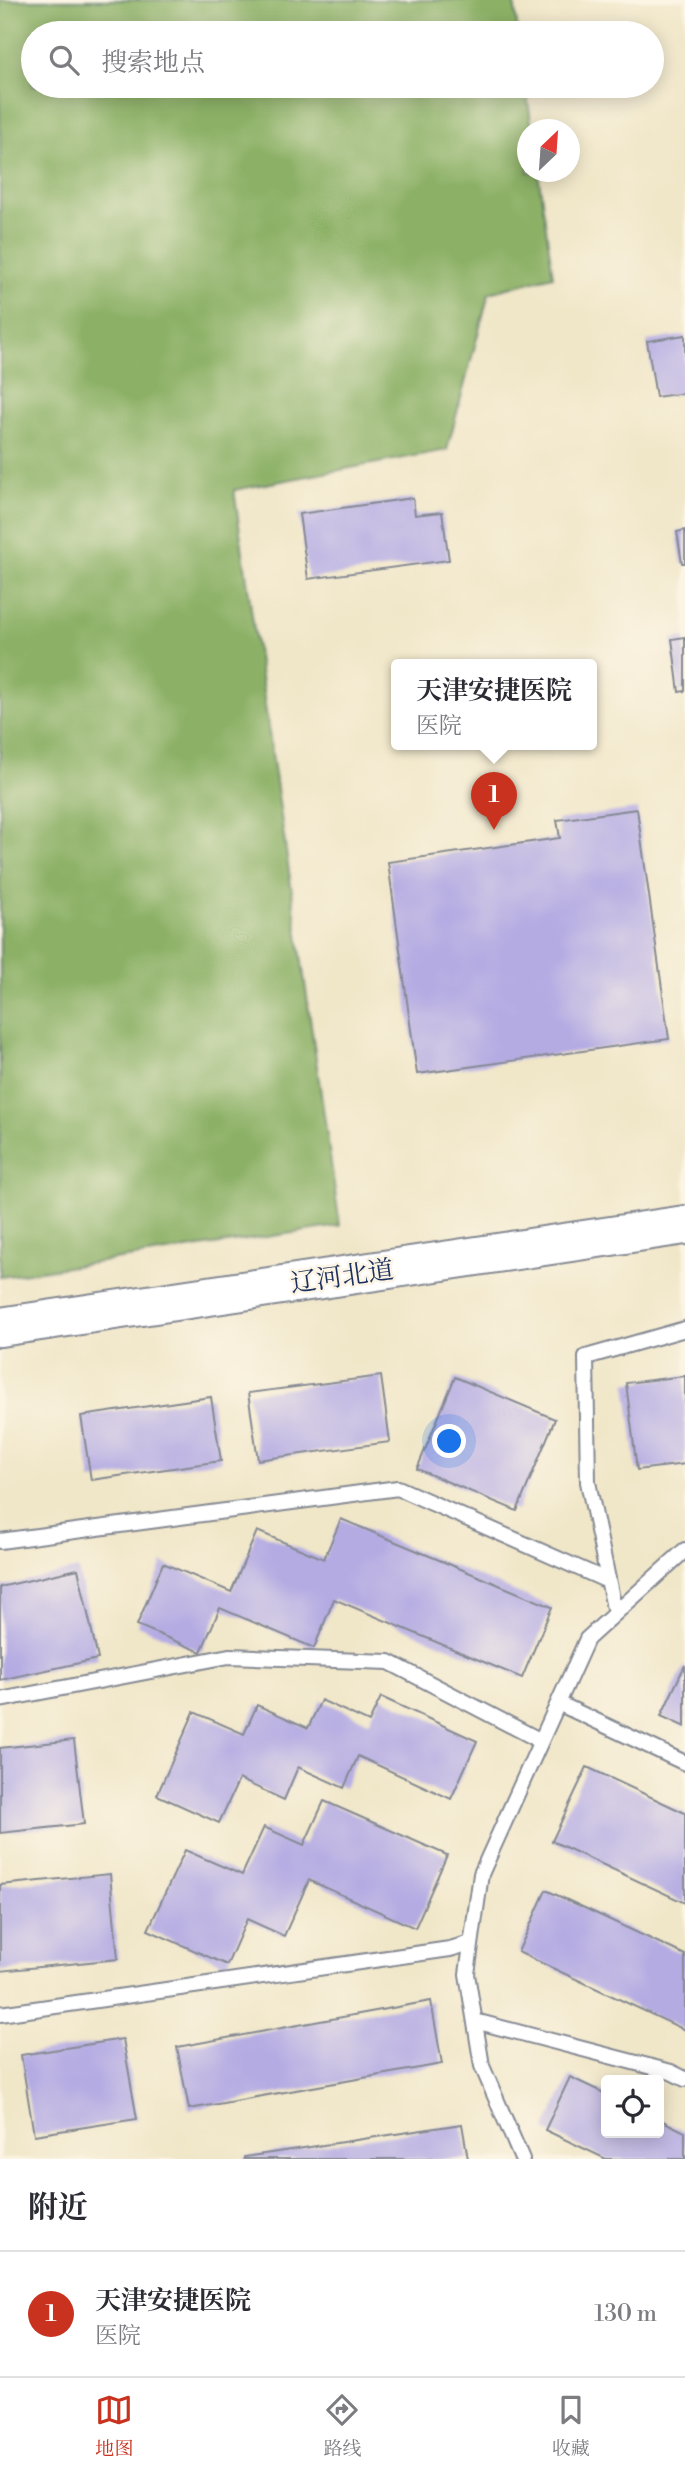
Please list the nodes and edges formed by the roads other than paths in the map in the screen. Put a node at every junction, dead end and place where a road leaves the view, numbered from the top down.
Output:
1 (685, 1225) edge
2 (0, 1327) edge
3 (685, 1329) edge
4 (0, 1541) edge
5 (685, 1550) edge
6 (608, 1581) junction
7 (615, 1613) junction
8 (0, 1700) edge
9 (558, 1703) junction
10 (541, 1741) junction
11 (685, 1763) edge
12 (471, 1943) junction
13 (0, 2014) edge
14 (475, 2021) junction
15 (685, 2079) edge
16 (522, 2159) edge

1 - 2 street, 辽河北道
3 - 6 lane
4 - 6 lane
5 - 7 lane
6 - 7 lane
7 - 9 lane
8 - 10 lane
9 - 10 lane
9 - 11 lane
10 - 12 lane
12 - 13 lane
12 - 14 lane
14 - 15 lane
14 - 16 lane

